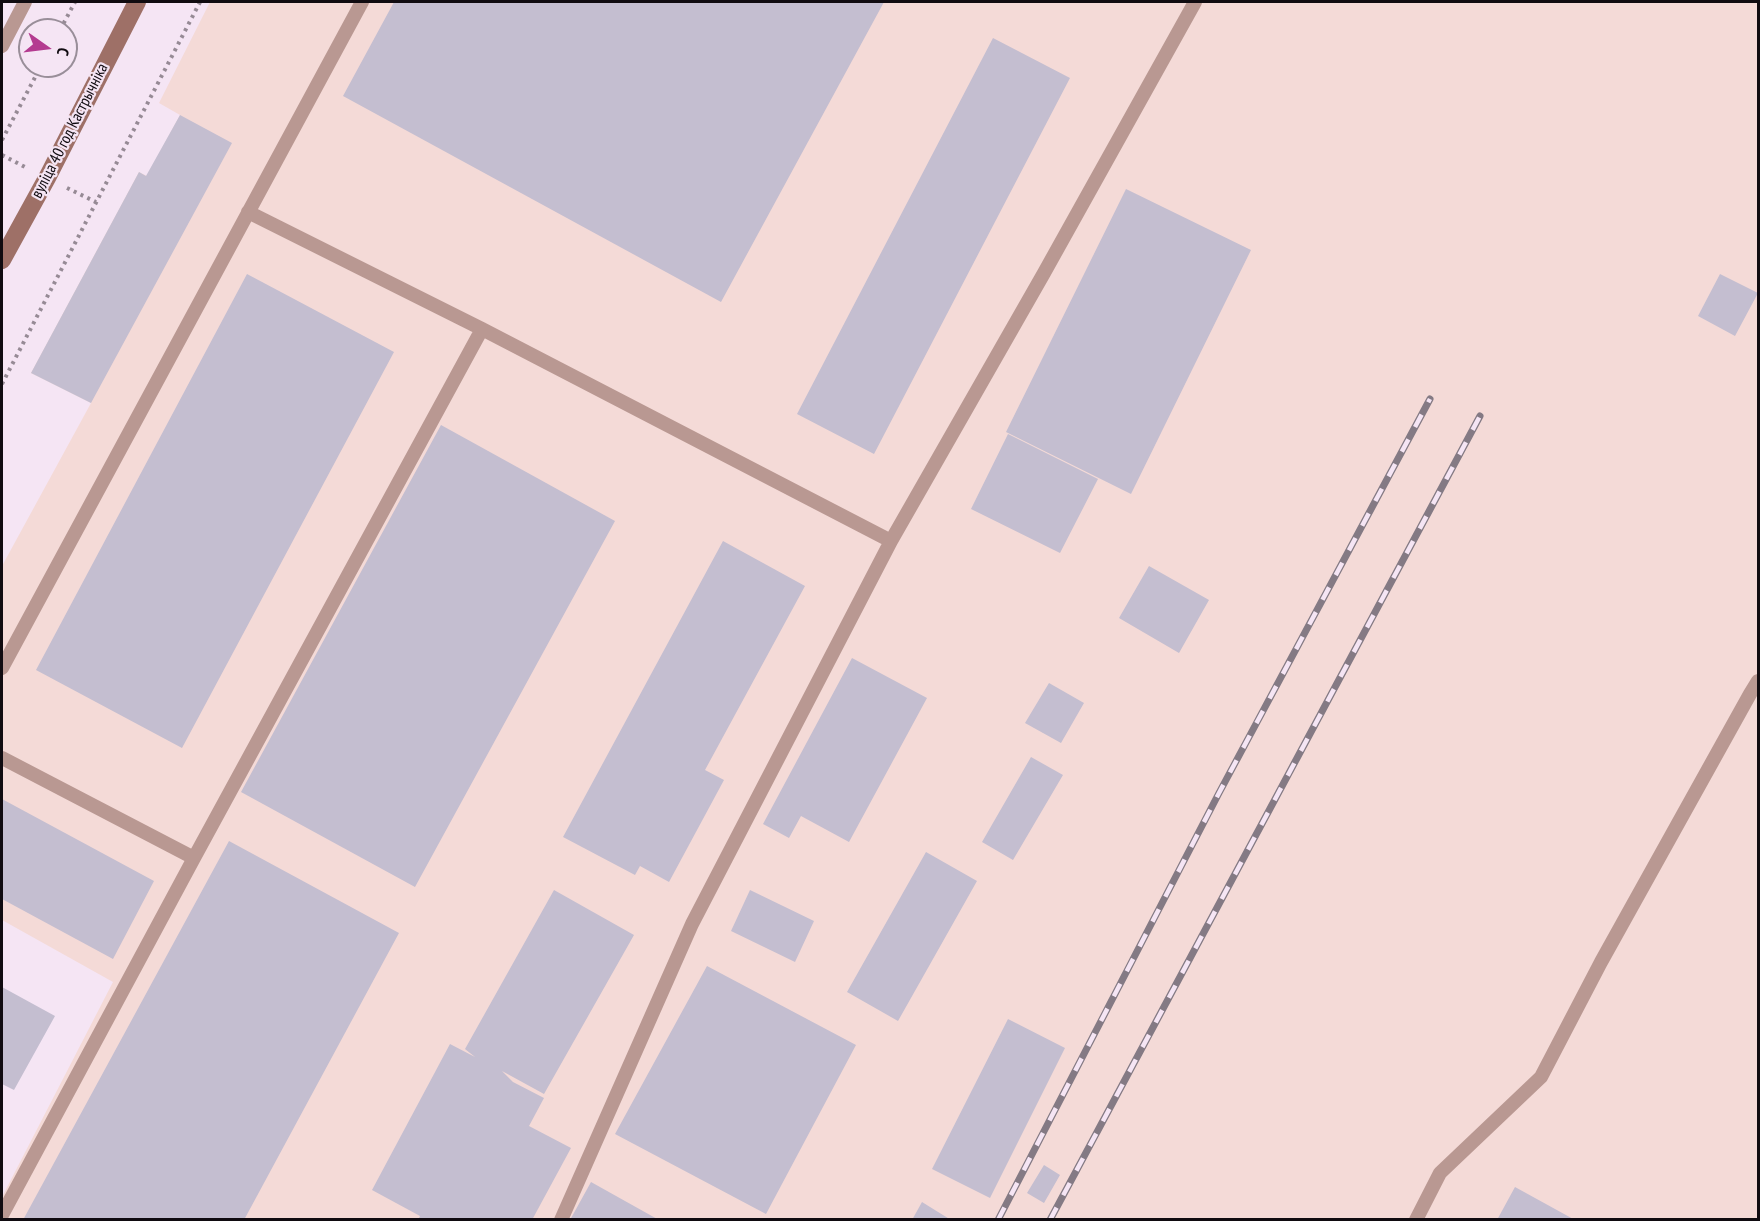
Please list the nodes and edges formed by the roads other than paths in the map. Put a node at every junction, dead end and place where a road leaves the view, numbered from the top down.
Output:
1 (25, 2) edge
2 (137, 2) edge
3 (362, 2) edge
4 (1196, 2) edge
5 (2, 14) edge
6 (15, 21) junction
7 (2, 46) edge
8 (248, 212) junction
9 (2, 260) edge
10 (482, 329) junction
11 (891, 541) junction
12 (2, 668) edge
13 (1758, 681) edge
14 (1754, 692) edge
15 (2, 758) edge
16 (194, 858) junction
17 (2, 1215) edge
18 (561, 1220) edge
19 (1416, 1220) edge

1 - 6 lane
2 - 9 main road, вуліца 40 год Кастрычніка
3 - 8 lane
4 - 11 lane
5 - 6 lane
6 - 7 lane
8 - 10 lane
8 - 12 lane
10 - 11 lane
10 - 16 lane
11 - 18 lane
13 - 14 lane
14 - 19 lane
15 - 16 lane
16 - 17 lane

